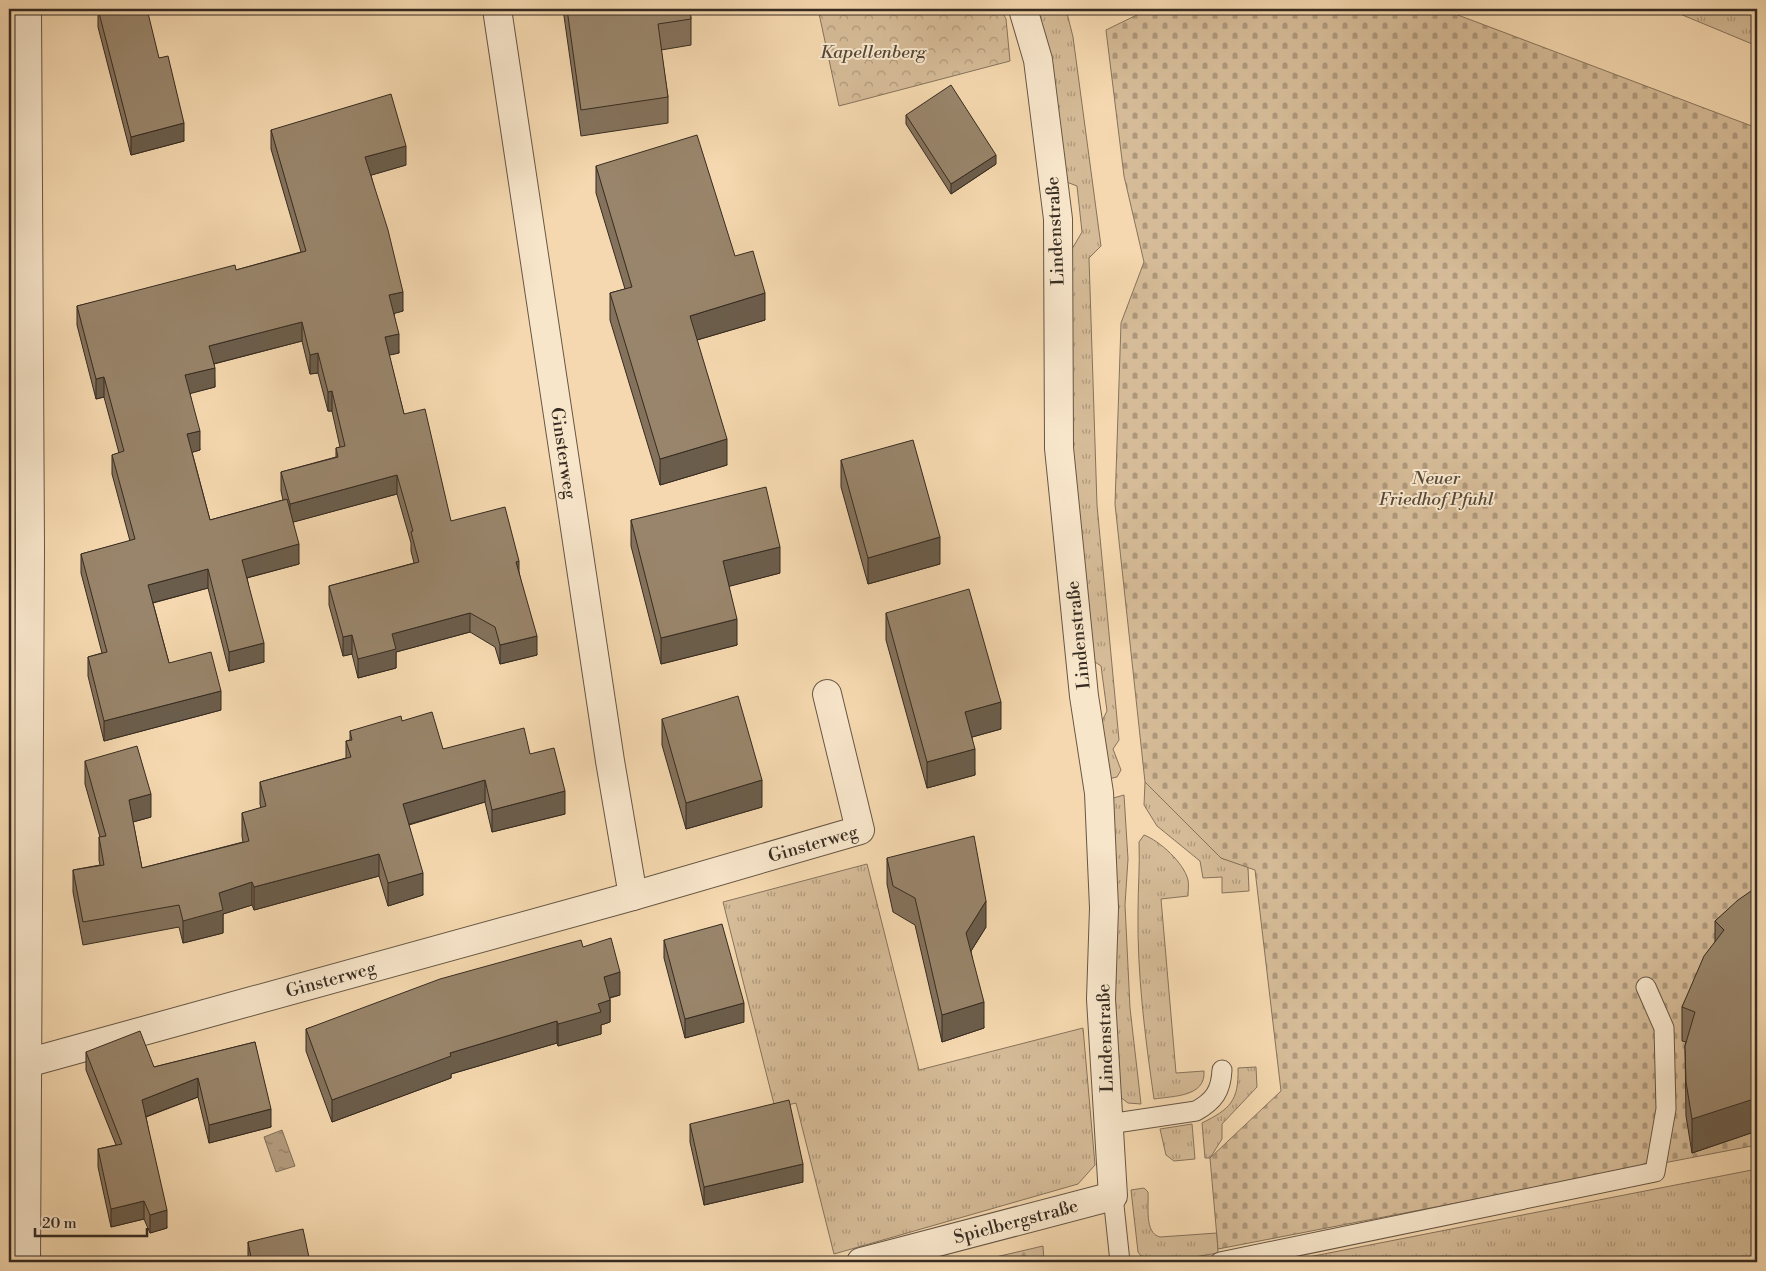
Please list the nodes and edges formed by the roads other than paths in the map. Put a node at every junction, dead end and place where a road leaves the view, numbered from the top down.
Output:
1 (27, 9) edge
2 (497, 9) edge
3 (1023, 9) edge
4 (827, 694) dead end
5 (634, 896) junction
6 (1646, 987) dead end
7 (27, 1063) junction
8 (1222, 1070) dead end
9 (1109, 1124) junction
10 (1113, 1196) junction
11 (26, 1262) edge
12 (861, 1262) edge
13 (1120, 1262) edge
14 (1220, 1262) edge

1 - 7 street
2 - 5 street, Ginsterweg
3 - 9 street, Lindenstraße
4 - 5 street, Ginsterweg
5 - 7 street, Ginsterweg
6 - 14 lane
7 - 11 street
8 - 9 lane
9 - 10 street, Lindenstraße
10 - 12 street, Spielbergstraße
10 - 13 lane, Lindenstraße

